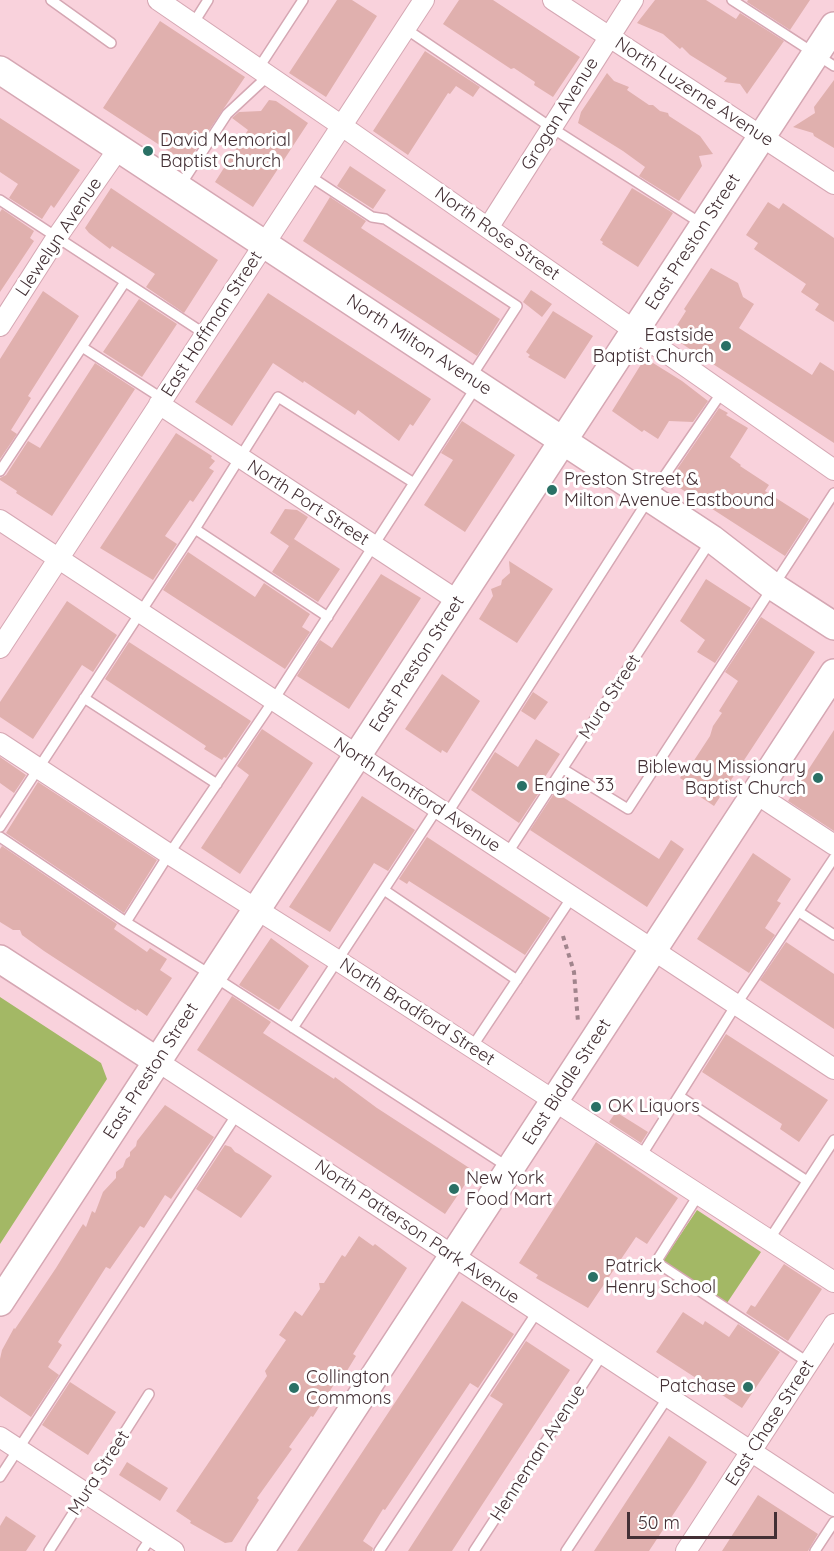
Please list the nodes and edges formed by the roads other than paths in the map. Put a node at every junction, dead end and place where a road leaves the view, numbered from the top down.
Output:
1 (51, 0) edge
2 (158, 0) edge
3 (208, 0) edge
4 (303, 0) edge
5 (424, 0) edge
6 (553, 0) edge
7 (633, 0) edge
8 (732, 0) edge
9 (193, 24) junction
10 (834, 26) edge
11 (406, 29) junction
12 (609, 37) junction
13 (111, 43) dead end
14 (825, 60) edge
15 (0, 70) edge
16 (263, 72) junction
17 (342, 126) junction
18 (552, 128) junction
19 (762, 136) junction
20 (119, 148) junction
21 (308, 176) junction
22 (834, 184) edge
23 (179, 188) junction
24 (0, 200) edge
25 (704, 225) junction
26 (488, 228) junction
27 (57, 237) junction
28 (264, 244) junction
29 (125, 282) junction
30 (0, 326) edge
31 (635, 330) junction
32 (205, 334) junction
33 (82, 347) junction
34 (473, 381) junction
35 (722, 391) junction
36 (161, 402) junction
37 (563, 440) junction
38 (240, 458) junction
39 (834, 470) edge
40 (0, 471) edge
41 (414, 483) junction
42 (834, 493) edge
43 (650, 497) junction
44 (0, 520) edge
45 (195, 529) junction
46 (712, 538) junction
47 (373, 546) junction
48 (57, 560) junction
49 (774, 587) junction
50 (458, 601) junction
51 (139, 613) junction
52 (328, 617) junction
53 (834, 626) edge
54 (0, 648) edge
55 (834, 673) edge
56 (84, 698) junction
57 (273, 701) junction
58 (0, 743) edge
59 (357, 756) junction
60 (39, 768) junction
61 (563, 769) junction
62 (217, 784) junction
63 (755, 793) junction
64 (442, 812) junction
65 (0, 827) edge
66 (0, 837) edge
67 (834, 845) edge
68 (169, 854) junction
69 (507, 854) junction
70 (834, 858) edge
71 (384, 890) junction
72 (572, 897) junction
73 (256, 909) junction
74 (799, 912) junction
75 (126, 922) junction
76 (834, 934) edge
77 (653, 950) junction
78 (0, 959) edge
79 (337, 960) junction
80 (213, 976) junction
81 (517, 980) junction
82 (736, 1005) junction
83 (293, 1028) junction
84 (472, 1047) junction
85 (157, 1061) junction
86 (834, 1069) edge
87 (679, 1096) junction
88 (554, 1102) junction
89 (237, 1114) junction
90 (834, 1140) edge
91 (641, 1156) junction
92 (510, 1168) junction
93 (807, 1181) junction
94 (699, 1194) junction
95 (769, 1240) junction
96 (453, 1257) junction
97 (834, 1282) edge
98 (0, 1302) edge
99 (537, 1312) junction
100 (834, 1324) edge
101 (602, 1355) junction
102 (809, 1363) junction
103 (149, 1394) dead end
104 (668, 1397) junction
105 (0, 1437) edge
106 (18, 1449) junction
107 (751, 1452) junction
108 (0, 1477) edge
109 (86, 1493) junction
110 (834, 1506) edge
111 (834, 1522) edge
112 (147, 1544) edge
113 (49, 1551) edge
114 (174, 1551) edge
115 (260, 1551) edge
116 (380, 1551) edge
117 (474, 1551) edge
118 (567, 1551) edge
119 (686, 1551) edge
120 (815, 1551) edge

1 - 13 lane
2 - 9 street, North Rose Street
3 - 9 lane
4 - 16 lane
5 - 11 street, East Hoffman Street
6 - 12 street, North Luzerne Avenue
7 - 12 street, Grogan Avenue
8 - 14 lane
9 - 16 street, North Rose Street
10 - 14 street, East Preston Street
11 - 17 street, East Hoffman Street
11 - 18 lane
12 - 18 street, Grogan Avenue
12 - 19 street, North Luzerne Avenue
14 - 19 street, East Preston Street
15 - 20 street, North Milton Avenue
16 - 17 street, North Rose Street
16 - 23 lane
17 - 21 street, East Hoffman Street
17 - 26 street, North Rose Street
18 - 25 lane
18 - 26 street, Grogan Avenue
19 - 22 street, North Luzerne Avenue
19 - 25 street, East Preston Street
20 - 23 street, North Milton Avenue
20 - 27 street, Llewelyn Avenue
21 - 28 street, East Hoffman Street
21 - 34 lane
23 - 28 street, North Milton Avenue
24 - 27 lane
25 - 31 street, East Preston Street
26 - 31 street, North Rose Street
27 - 29 lane
27 - 30 street, Llewelyn Avenue
28 - 32 street, East Hoffman Street
28 - 34 street, North Milton Avenue
29 - 32 lane
29 - 33 lane
31 - 35 street, North Rose Street
31 - 37 street, East Preston Street
32 - 36 street, East Hoffman Street
33 - 36 lane
33 - 40 lane
34 - 37 street, North Milton Avenue
34 - 41 lane
35 - 39 street, North Rose Street
35 - 43 lane
36 - 38 street, North Port Street
36 - 48 street, East Hoffman Street
37 - 43 street, North Milton Avenue
37 - 50 street, East Preston Street
38 - 41 lane
38 - 45 lane
38 - 47 street, North Port Street
41 - 47 lane
42 - 49 lane
43 - 46 street, North Milton Avenue
43 - 64 lane
44 - 48 street, North Montford Avenue
45 - 51 lane
45 - 52 lane
46 - 49 street, North Milton Avenue
46 - 61 lane, Mura Street
47 - 50 street, North Port Street
47 - 52 lane
48 - 51 street, North Montford Avenue
48 - 54 street, East Hoffman Street
49 - 53 street, North Milton Avenue
49 - 61 lane
50 - 59 street, East Preston Street
51 - 56 lane
51 - 57 street, North Montford Avenue
52 - 57 lane
55 - 63 street, East Biddle Street
56 - 60 lane
56 - 62 lane
57 - 59 street, North Montford Avenue
57 - 62 lane
58 - 60 street, North Bradford Street
59 - 64 street, North Montford Avenue
59 - 73 street, East Preston Street
60 - 65 lane
60 - 68 street, North Bradford Street
61 - 69 lane, Mura Street
62 - 68 lane
63 - 67 street
63 - 77 street, East Biddle Street
64 - 69 street, North Montford Avenue
64 - 71 lane
66 - 75 lane
68 - 73 street, North Bradford Street
68 - 75 lane
69 - 72 street, North Montford Avenue
70 - 74 lane
71 - 79 lane
71 - 81 lane
72 - 77 street, North Montford Avenue
72 - 81 lane
73 - 79 street, North Bradford Street
73 - 80 street, East Preston Street
74 - 76 lane
74 - 82 lane
75 - 80 lane
77 - 82 street, North Montford Avenue
77 - 88 street, East Biddle Street
78 - 85 street, North Patterson Park Avenue
79 - 83 lane
79 - 84 street, North Bradford Street
80 - 83 lane
80 - 85 street, East Preston Street
81 - 84 lane
82 - 86 street, North Montford Avenue
82 - 87 lane
83 - 92 lane
84 - 88 street, North Bradford Street
85 - 89 street, North Patterson Park Avenue
85 - 98 street, East Preston Street
87 - 91 lane
87 - 93 lane
88 - 91 street, North Bradford Street
88 - 92 street, East Biddle Street
89 - 96 street, North Patterson Park Avenue
89 - 106 lane
90 - 93 lane
91 - 94 street, North Bradford Street
92 - 96 street, East Biddle Street
93 - 95 lane
94 - 95 street, North Bradford Street
94 - 102 lane
95 - 97 street, North Bradford Street
96 - 99 street, North Patterson Park Avenue
96 - 115 street, East Biddle Street
99 - 101 street, North Patterson Park Avenue
99 - 116 lane
100 - 102 street, East Chase Street
101 - 104 street, North Patterson Park Avenue
101 - 117 lane, Henneman Avenue
102 - 107 street, East Chase Street
103 - 109 lane, Mura Street
104 - 107 street, North Patterson Park Avenue
104 - 118 lane
105 - 106 street
106 - 108 lane
106 - 109 street
107 - 110 street, North Patterson Park Avenue
107 - 119 street, East Chase Street
109 - 112 street
109 - 113 lane, Mura Street
111 - 120 lane
112 - 114 street

